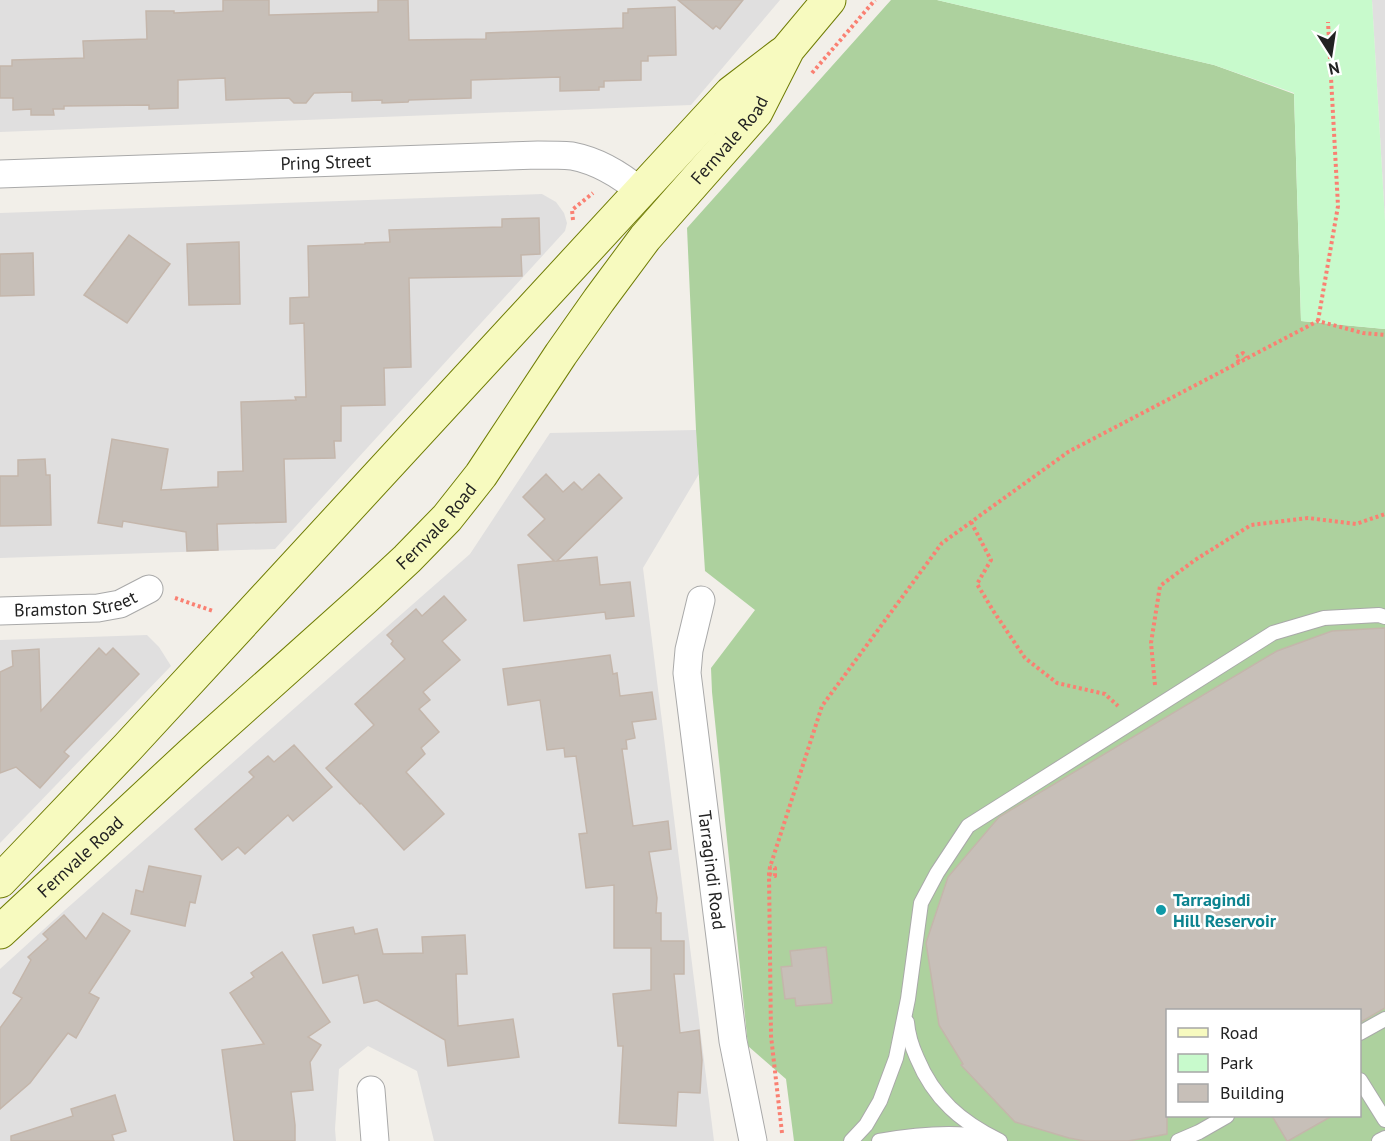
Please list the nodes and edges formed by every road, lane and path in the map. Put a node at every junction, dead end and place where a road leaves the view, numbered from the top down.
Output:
1 (830, 0) edge
2 (1328, 22) dead end
3 (788, 50) junction
4 (0, 174) edge
5 (641, 192) junction
6 (1318, 321) junction
7 (1385, 336) edge
8 (1385, 514) edge
9 (971, 522) junction
10 (149, 589) dead end
11 (179, 599) dead end
12 (701, 600) dead end
13 (0, 611) edge
14 (214, 612) dead end
15 (1385, 617) edge
16 (1156, 692) dead end
17 (1124, 711) dead end
18 (0, 881) edge
19 (0, 932) edge
20 (908, 999) junction
21 (1385, 1018) edge
22 (1361, 1032) edge
23 (1361, 1083) edge
24 (371, 1090) dead end
25 (1225, 1117) edge
26 (1385, 1120) edge
27 (1385, 1138) edge
28 (375, 1141) edge
29 (753, 1141) edge
30 (783, 1141) edge
31 (851, 1141) edge
32 (879, 1141) edge
33 (999, 1141) edge
34 (1178, 1141) edge
35 (1379, 1141) edge

1 - 3 street, Fernvale Road
2 - 6 path
3 - 5 street, Fernvale Road
3 - 19 street, Fernvale Road
4 - 5 street, Pring Street
5 - 18 street, Fernvale Road
6 - 7 path
6 - 9 path
8 - 16 path
9 - 17 path
9 - 30 path
10 - 13 street, Bramston Street
11 - 14 path
12 - 29 street, Tarragindi Road
15 - 20 lane
20 - 31 lane
20 - 33 lane
21 - 22 lane
23 - 26 lane
24 - 28 street
25 - 34 lane
27 - 35 lane
32 - 33 lane

